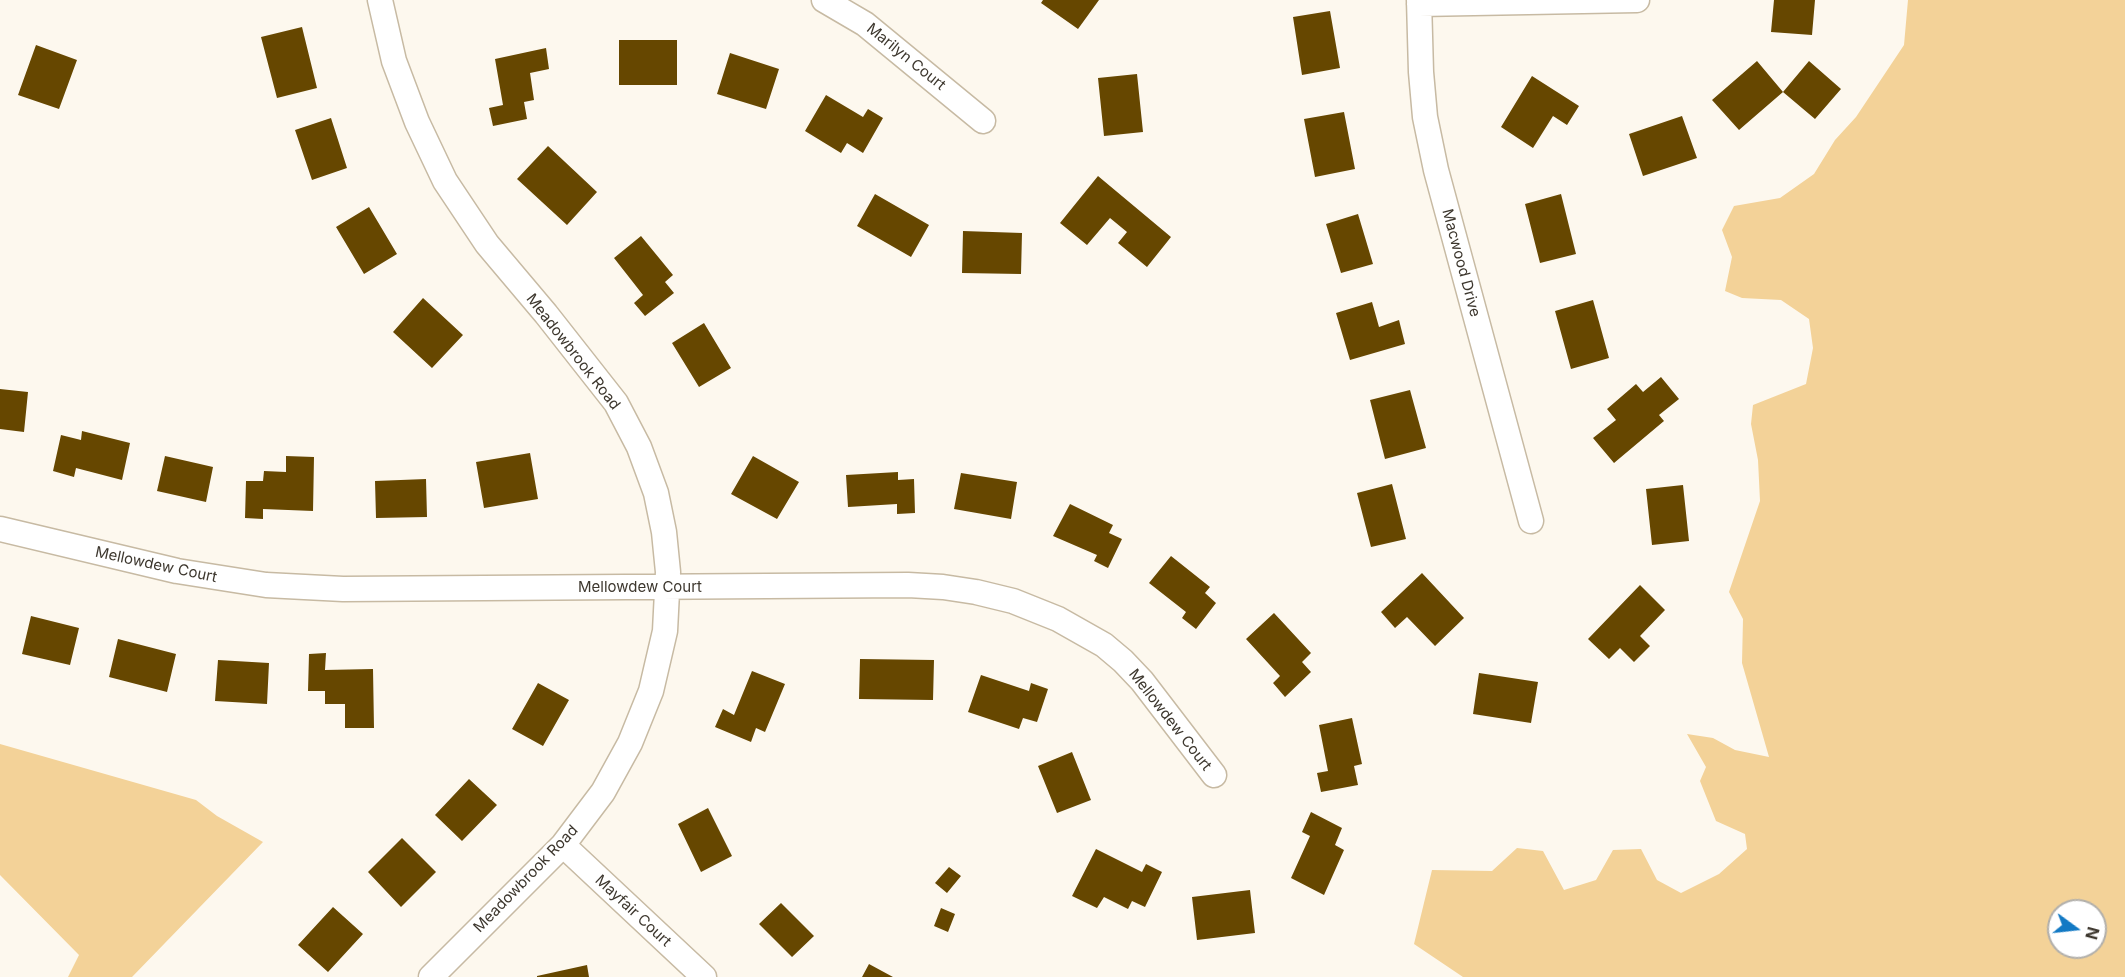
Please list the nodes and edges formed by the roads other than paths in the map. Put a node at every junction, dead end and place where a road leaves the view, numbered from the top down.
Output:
1 (380, 0) edge
2 (824, 0) edge
3 (1637, 0) edge
4 (1419, 2) edge
5 (983, 122) dead end
6 (1531, 521) dead end
7 (0, 529) edge
8 (668, 587) junction
9 (1214, 775) dead end
10 (563, 845) junction
11 (431, 977) edge
12 (704, 977) edge

1 - 8 street, Meadowbrook Road
2 - 5 street, Marilyn Court
3 - 4 street
4 - 6 street, Macwood Drive
7 - 8 street, Mellowdew Court
8 - 9 street, Mellowdew Court
8 - 10 street, Meadowbrook Road
10 - 11 street, Meadowbrook Road
10 - 12 street, Mayfair Court

